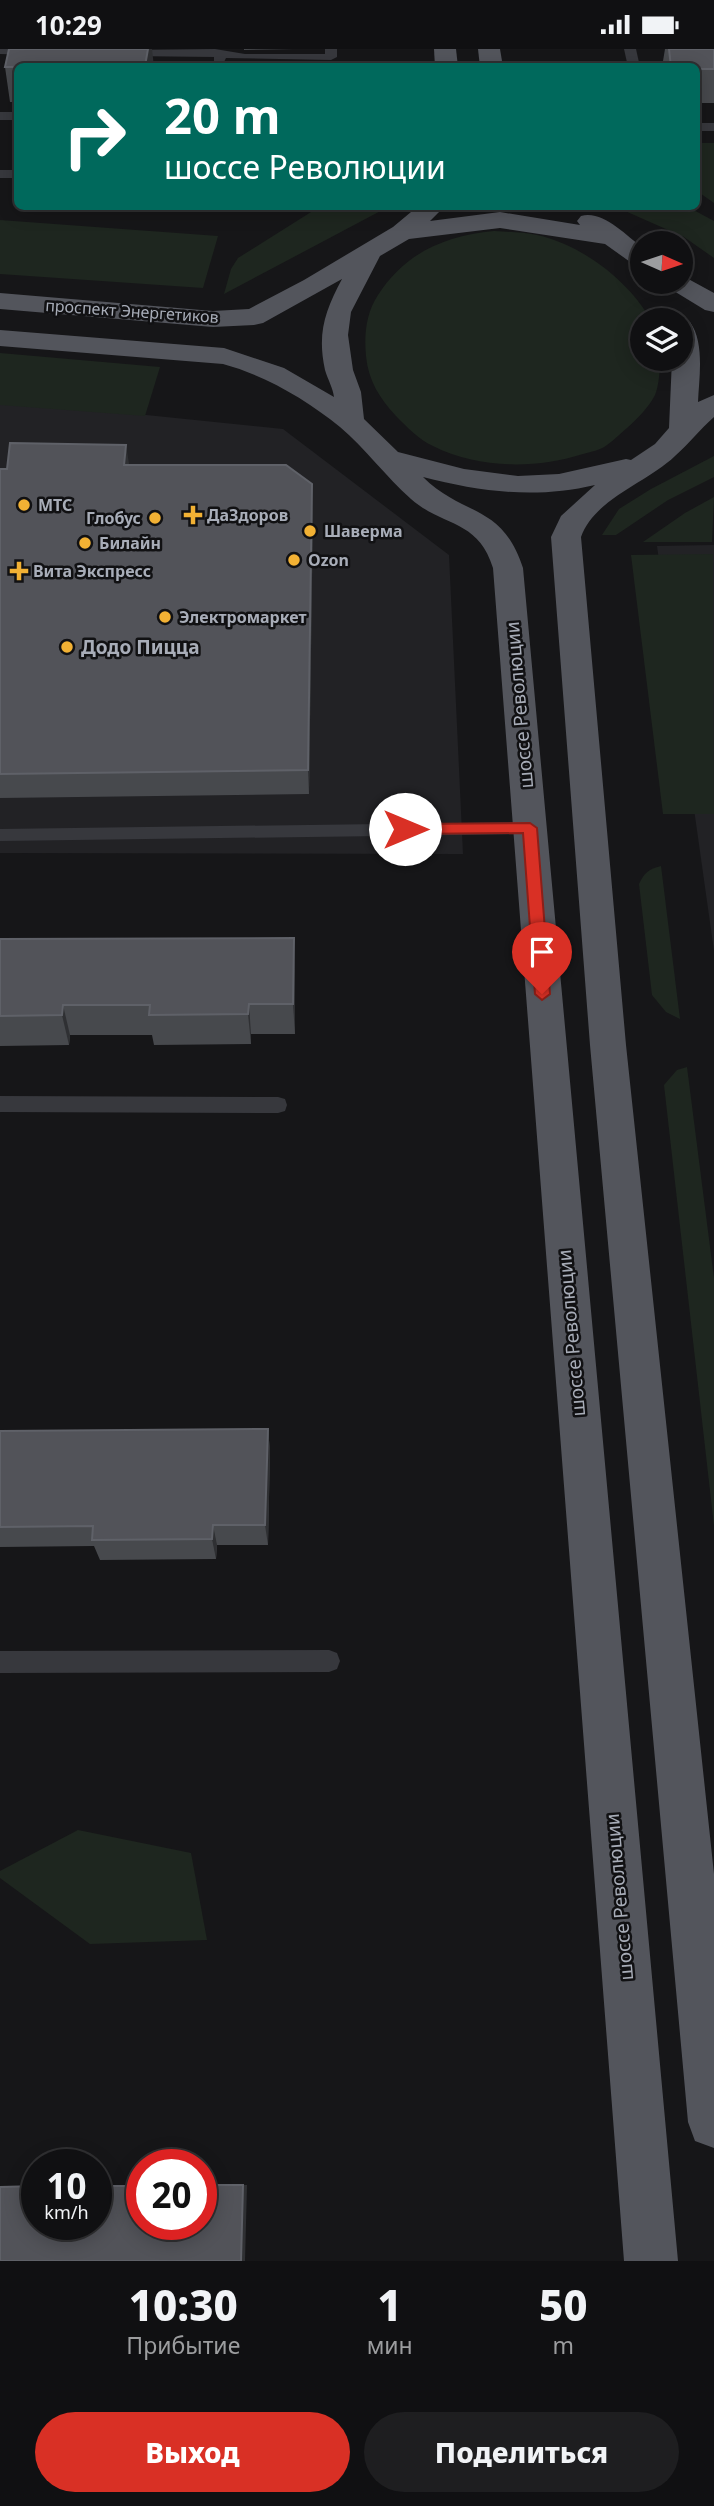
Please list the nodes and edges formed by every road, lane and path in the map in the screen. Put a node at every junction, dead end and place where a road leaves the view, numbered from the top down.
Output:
1 (331, 49) edge
2 (0, 51) edge
3 (221, 51) edge
4 (41, 52) edge
5 (110, 53) edge
6 (428, 210) edge
7 (571, 210) edge
8 (402, 232) junction
9 (611, 237) junction
10 (371, 249) junction
11 (630, 250) edge
12 (693, 291) edge
13 (0, 301) edge
14 (714, 304) edge
15 (0, 338) edge
16 (685, 371) edge
17 (714, 403) edge
18 (350, 421) junction
19 (683, 429) junction
20 (391, 460) junction
21 (642, 464) junction
22 (530, 828) junction
23 (0, 835) edge
24 (0, 1104) edge
25 (278, 1105) dead end
26 (329, 1661) dead end
27 (0, 1662) edge
28 (714, 2122) edge
29 (651, 2261) edge

1 - 3 lane
2 - 4 lane
3 - 5 lane
6 - 8 main road
7 - 9 main road
8 - 9 main road
8 - 10 main road
9 - 11 main road
10 - 13 main road, проспект Энергетиков
10 - 18 main road
12 - 14 main road
15 - 18 main road, проспект Энергетиков
16 - 19 main road
17 - 19 main road
18 - 20 main road, шоссе Революции
19 - 21 main road, шоссе Революции
20 - 21 main road, шоссе Революции
20 - 22 main road, шоссе Революции
21 - 28 main road, шоссе Революции
22 - 23 lane
22 - 29 main road, шоссе Революции
24 - 25 lane
26 - 27 lane

